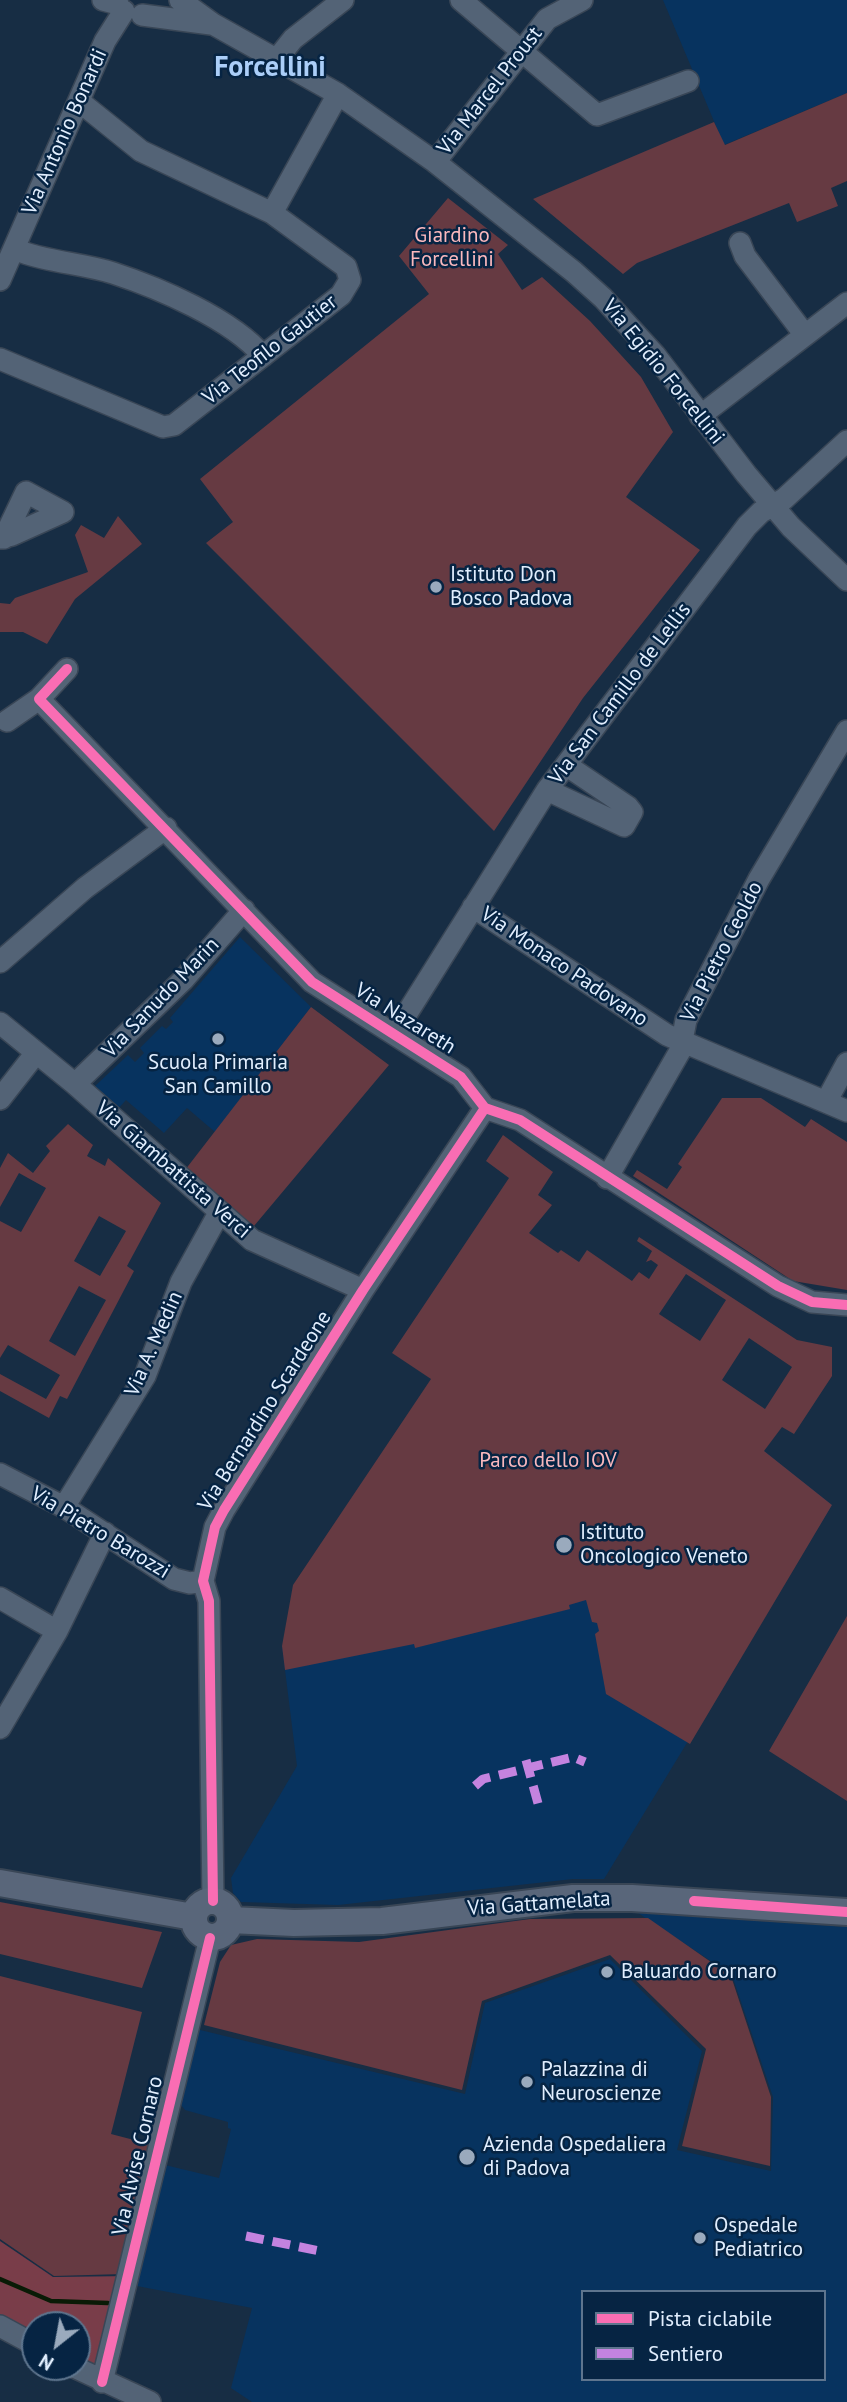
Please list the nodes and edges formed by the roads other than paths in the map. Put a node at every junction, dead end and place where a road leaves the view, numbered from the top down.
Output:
1 (160, 0) edge
2 (180, 0) edge
3 (343, 0) edge
4 (461, 0) edge
5 (582, 0) edge
6 (121, 6) edge
7 (214, 24) junction
8 (521, 52) junction
9 (277, 59) junction
10 (688, 81) dead end
11 (338, 94) junction
12 (80, 102) junction
13 (435, 162) junction
14 (272, 213) junction
15 (740, 243) dead end
16 (8, 252) edge
17 (0, 280) edge
18 (847, 303) edge
19 (805, 335) junction
20 (263, 355) junction
21 (0, 359) edge
22 (700, 416) junction
23 (847, 441) edge
24 (773, 505) junction
25 (847, 580) edge
26 (67, 669) dead end
27 (38, 699) junction
28 (6, 721) dead end
29 (847, 731) edge
30 (566, 765) junction
31 (547, 790) junction
32 (166, 828) junction
33 (473, 907) junction
34 (244, 910) junction
35 (0, 962) edge
36 (0, 1023) edge
37 (394, 1034) junction
38 (681, 1042) junction
39 (36, 1053) junction
40 (847, 1063) edge
41 (75, 1084) junction
42 (0, 1099) edge
43 (826, 1102) junction
44 (485, 1108) junction
45 (847, 1111) edge
46 (607, 1178) junction
47 (219, 1213) junction
48 (363, 1290) junction
49 (847, 1305) edge
50 (0, 1474) edge
51 (64, 1507) junction
52 (105, 1533) junction
53 (203, 1581) junction
54 (0, 1598) edge
55 (57, 1632) junction
56 (0, 1728) edge
57 (0, 1883) edge
58 (212, 1912) junction
59 (847, 1912) edge
60 (209, 1938) joint
61 (0, 2326) edge
62 (21, 2337) edge
63 (91, 2376) edge
64 (102, 2382) junction
65 (150, 2402) edge

1 - 6 street, Via Antonio Bonardi
2 - 7 street, Via Egidio Forcellini
3 - 9 street
4 - 8 street
5 - 8 street, Via Marcel Proust
6 - 7 street, Via Egidio Forcellini
6 - 12 street, Via Antonio Bonardi
7 - 9 street, Via Egidio Forcellini
8 - 10 street
8 - 13 street, Via Marcel Proust
9 - 11 street, Via Egidio Forcellini
11 - 13 street, Via Egidio Forcellini
11 - 14 street
12 - 14 street, Via Teofilo Gautier
12 - 16 street, Via Antonio Bonardi
13 - 22 street, Via Egidio Forcellini
14 - 20 street, Via Teofilo Gautier
15 - 19 street
16 - 17 street, Via Antonio Bonardi
16 - 20 street
18 - 19 street
19 - 22 street
20 - 21 street, Via Teofilo Gautier
22 - 24 street, Via Egidio Forcellini
23 - 24 street, Via San Camillo de Lellis
24 - 25 street, Via Egidio Forcellini
24 - 30 street, Via San Camillo de Lellis
26 - 27 street
27 - 28 street
27 - 32 street, Via Nazareth
29 - 38 street, Via Pietro Ceoldo
30 - 31 street, Via San Camillo de Lellis
30 - 31 street, Via San Camillo de Lellis
31 - 33 street, Via San Camillo de Lellis
32 - 34 street, Via Nazareth
32 - 35 street
33 - 37 street, Via San Camillo de Lellis
33 - 38 street, Via Monaco Padovano
34 - 37 street, Via Nazareth
34 - 41 street, Via Sanudo Marin
36 - 39 street, Via Giambattista Verci
37 - 44 street, Via Nazareth
38 - 43 street, Via Monaco Padovano
38 - 46 street, Via Pietro Ceoldo
39 - 41 street, Via Giambattista Verci
39 - 42 street
40 - 43 street
41 - 47 street, Via Giambattista Verci
43 - 45 street, Via Monaco Padovano
44 - 46 street
44 - 48 street, Via Bernardino Scardeone
46 - 49 street
47 - 48 street, Via Giambattista Verci
47 - 51 street, Via A. Medin
48 - 53 street, Via Bernardino Scardeone
50 - 51 street, Via Pietro Barozzi
51 - 52 street, Via Pietro Barozzi
52 - 53 street, Via Pietro Barozzi
52 - 55 street
53 - 58 street, Via Bernardino Scardeone
54 - 55 street
55 - 56 street
57 - 58 main road, Via Gattamelata
58 - 59 main road, Via Gattamelata
58 - 60 main road
60 - 64 street, Via Alvise Cornaro
61 - 62 street
63 - 64 street
64 - 65 street

